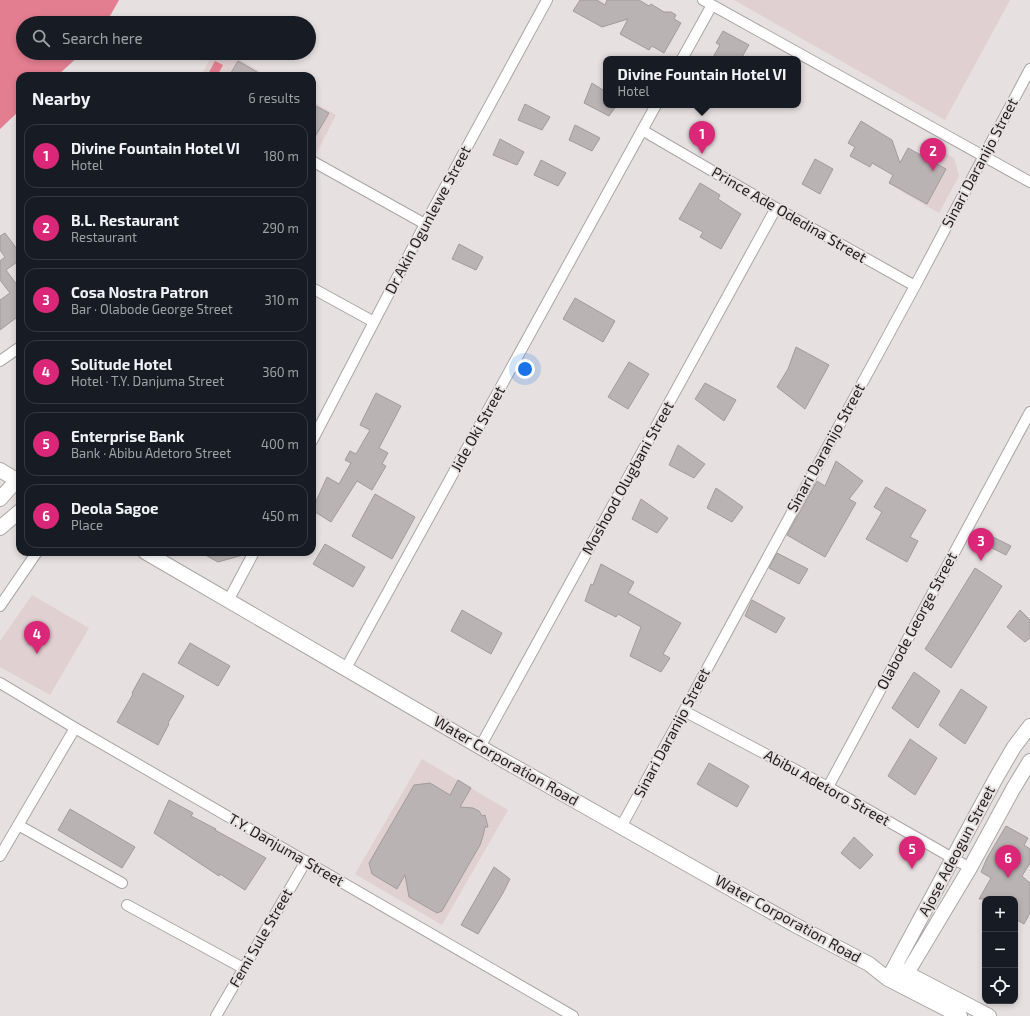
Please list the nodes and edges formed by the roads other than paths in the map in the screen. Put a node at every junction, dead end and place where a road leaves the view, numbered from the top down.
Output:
1 (547, 0) edge
2 (708, 2) edge
3 (683, 56) edge
4 (1030, 69) edge
5 (654, 108) edge
6 (642, 130) junction
7 (984, 157) junction
8 (316, 164) edge
9 (1030, 182) edge
10 (776, 208) junction
11 (425, 224) junction
12 (915, 286) junction
13 (316, 290) edge
14 (374, 322) junction
15 (16, 353) edge
16 (0, 361) edge
17 (1030, 412) edge
18 (316, 433) edge
19 (0, 470) edge
20 (16, 479) edge
21 (16, 484) edge
22 (0, 499) edge
23 (16, 514) edge
24 (0, 528) edge
25 (34, 556) edge
26 (152, 556) edge
27 (252, 556) edge
28 (228, 601) junction
29 (0, 606) edge
30 (346, 668) junction
31 (0, 683) edge
32 (684, 711) junction
33 (1030, 726) edge
34 (75, 728) junction
35 (480, 747) junction
36 (1030, 761) edge
37 (828, 787) junction
38 (18, 825) junction
39 (621, 827) junction
40 (0, 856) edge
41 (953, 859) junction
42 (306, 861) junction
43 (970, 868) junction
44 (122, 883) dead end
45 (127, 905) dead end
46 (243, 968) junction
47 (897, 976) junction
48 (566, 1014) edge
49 (216, 1016) edge
50 (960, 1016) edge
51 (989, 1016) edge

1 - 11 street, Dr Akin Ogunlewe Street
2 - 3 street
2 - 7 street
4 - 7 street, Sinari Daranijo Street
5 - 6 street, Jide Oki Street
6 - 10 street, Prince Ade Odedina Street
6 - 30 street, Jide Oki Street
7 - 9 street
7 - 12 street, Sinari Daranijo Street
8 - 11 street
10 - 12 street, Prince Ade Odedina Street
10 - 35 street, Moshood Olugbani Street
11 - 14 street, Dr Akin Ogunlewe Street
12 - 32 street, Sinari Daranijo Street
13 - 14 street
14 - 18 street, Dr Akin Ogunlewe Street
15 - 16 street
17 - 37 street, Olabode George Street
19 - 20 street
21 - 22 street
23 - 24 street
25 - 29 street
26 - 28 street, Water Corporation Road
27 - 28 street
28 - 30 street, Water Corporation Road
30 - 35 street, Water Corporation Road
31 - 34 street, T.Y. Danjuma Street
32 - 37 street, Abibu Adetoro Street
32 - 39 street, Sinari Daranijo Street
33 - 41 street, Ajose Adeogun Street
34 - 38 street
34 - 42 street, T.Y. Danjuma Street
35 - 39 street, Water Corporation Road
36 - 43 street, Ajose Adeogun Street
37 - 41 street, Abibu Adetoro Street
38 - 40 street
38 - 44 street
39 - 47 street, Water Corporation Road
41 - 43 street, Abibu Adetoro Street
41 - 47 street, Ajose Adeogun Street
42 - 46 street, Femi Sule Street
42 - 48 street, T.Y. Danjuma Street
43 - 47 street, Ajose Adeogun Street
45 - 46 street
46 - 49 street, Femi Sule Street
47 - 50 street
47 - 51 street

